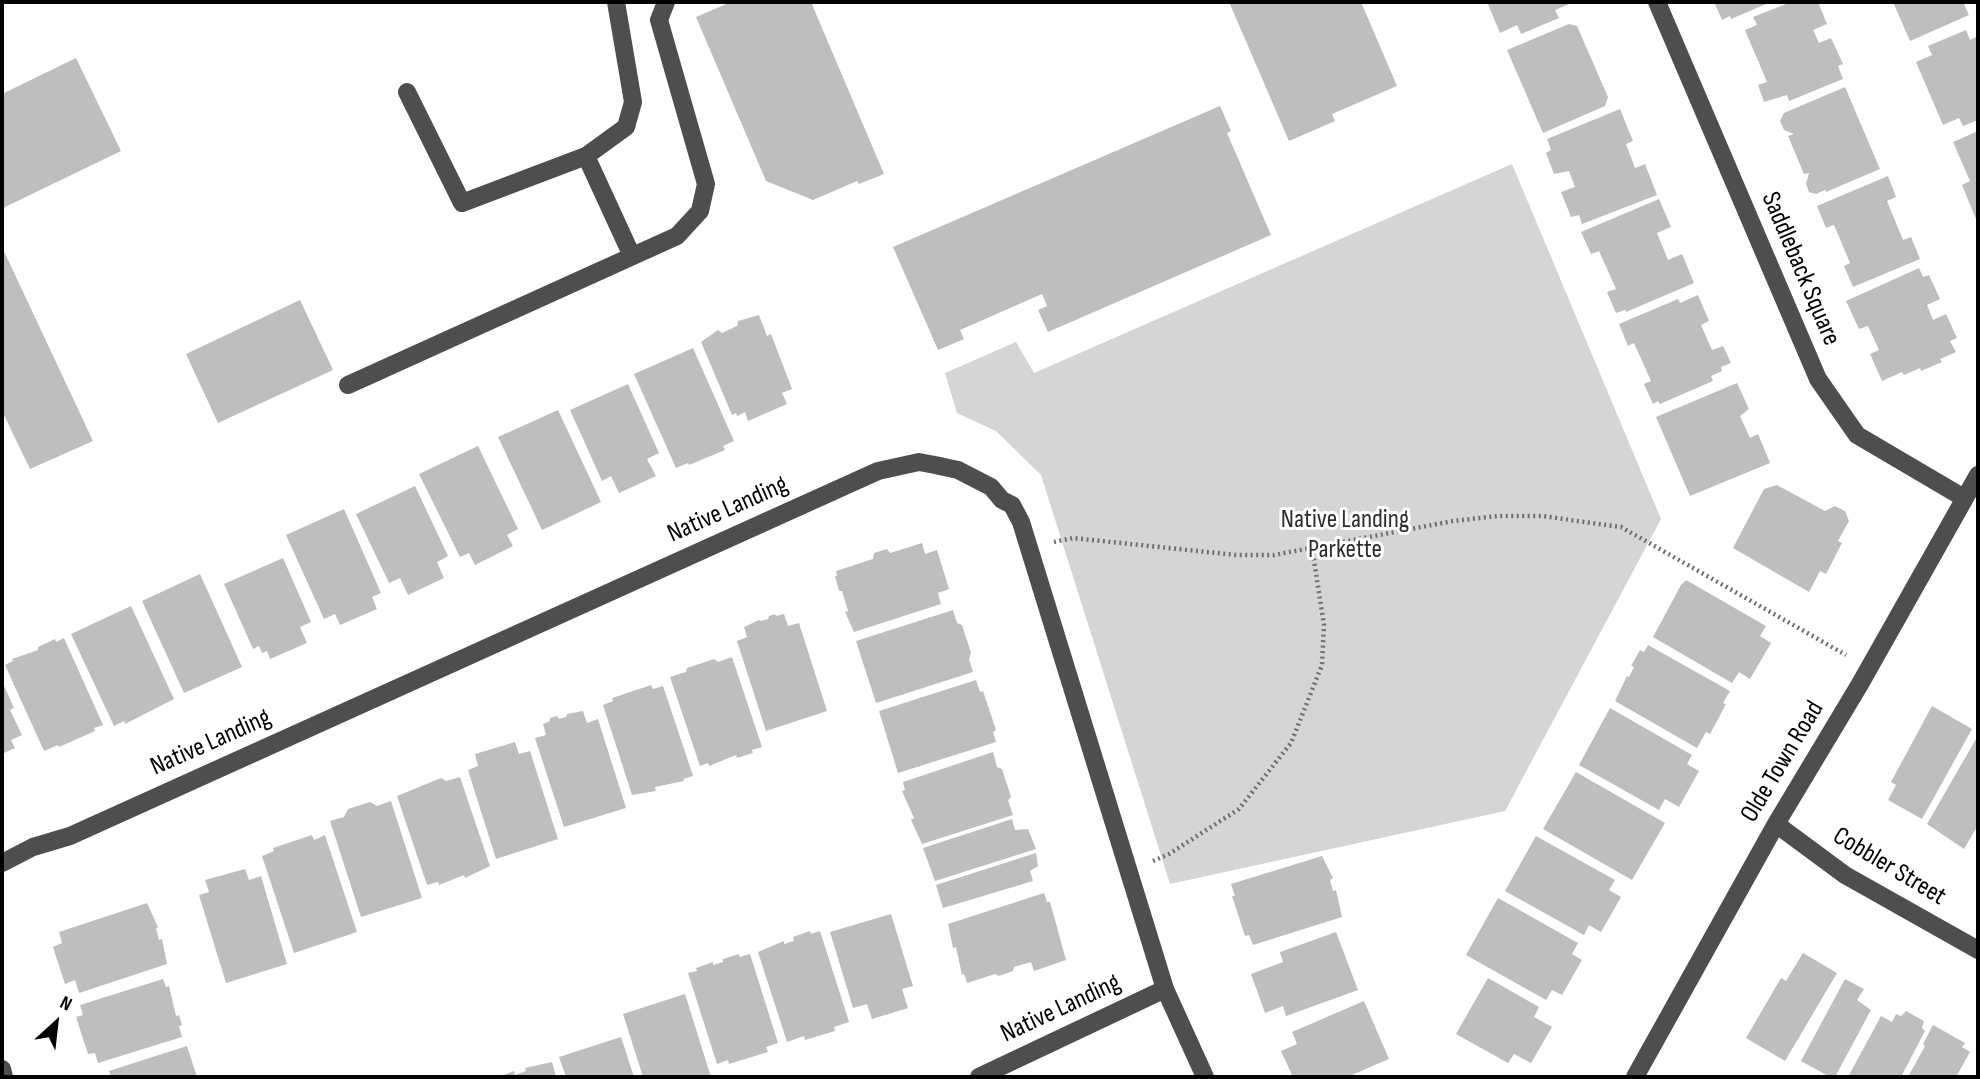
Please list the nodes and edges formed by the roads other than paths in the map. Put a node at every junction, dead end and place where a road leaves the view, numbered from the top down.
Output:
1 (615, 2) edge
2 (666, 2) edge
3 (1657, 2) edge
4 (407, 92) dead end
5 (586, 156) junction
6 (632, 256) junction
7 (348, 385) dead end
8 (1978, 475) edge
9 (1964, 498) junction
10 (1776, 824) junction
11 (2, 863) edge
12 (1978, 950) edge
13 (1165, 989) junction
14 (2, 1069) edge
15 (4, 1077) edge
16 (979, 1077) edge
17 (1205, 1077) edge
18 (1634, 1077) edge

1 - 5 street
2 - 6 street
3 - 9 street, Saddleback Square
4 - 5 street
5 - 6 street
6 - 7 street
8 - 9 street, Olde Town Road
9 - 10 street, Olde Town Road
10 - 12 street, Cobbler Street
10 - 18 street, Olde Town Road
11 - 13 street, Native Landing
13 - 16 street, Native Landing
13 - 17 street, Native Landing
14 - 15 street

